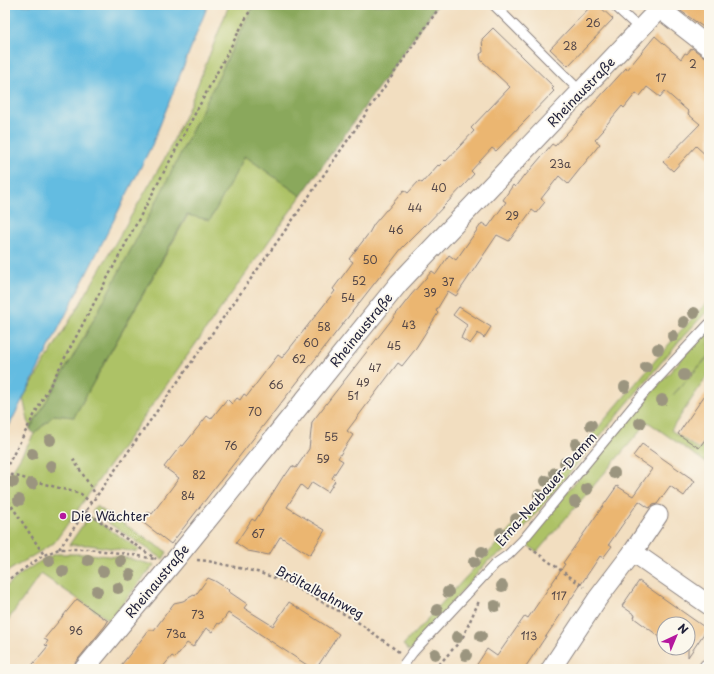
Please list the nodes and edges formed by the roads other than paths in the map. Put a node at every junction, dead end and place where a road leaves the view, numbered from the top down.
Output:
1 (494, 5) edge
2 (614, 5) edge
3 (661, 6) edge
4 (640, 29) junction
5 (709, 47) edge
6 (581, 92) junction
7 (709, 324) edge
8 (658, 516) dead end
9 (633, 552) junction
10 (709, 605) edge
11 (403, 663) edge
12 (84, 669) edge
13 (551, 669) edge

1 - 6 lane
2 - 4 lane
3 - 4 street, Rheinaustraße
3 - 5 street
4 - 6 street, Rheinaustraße
6 - 12 street, Rheinaustraße
7 - 11 lane, Erna-Neubauer-Damm, bridge
8 - 9 street
9 - 10 street
9 - 13 street

